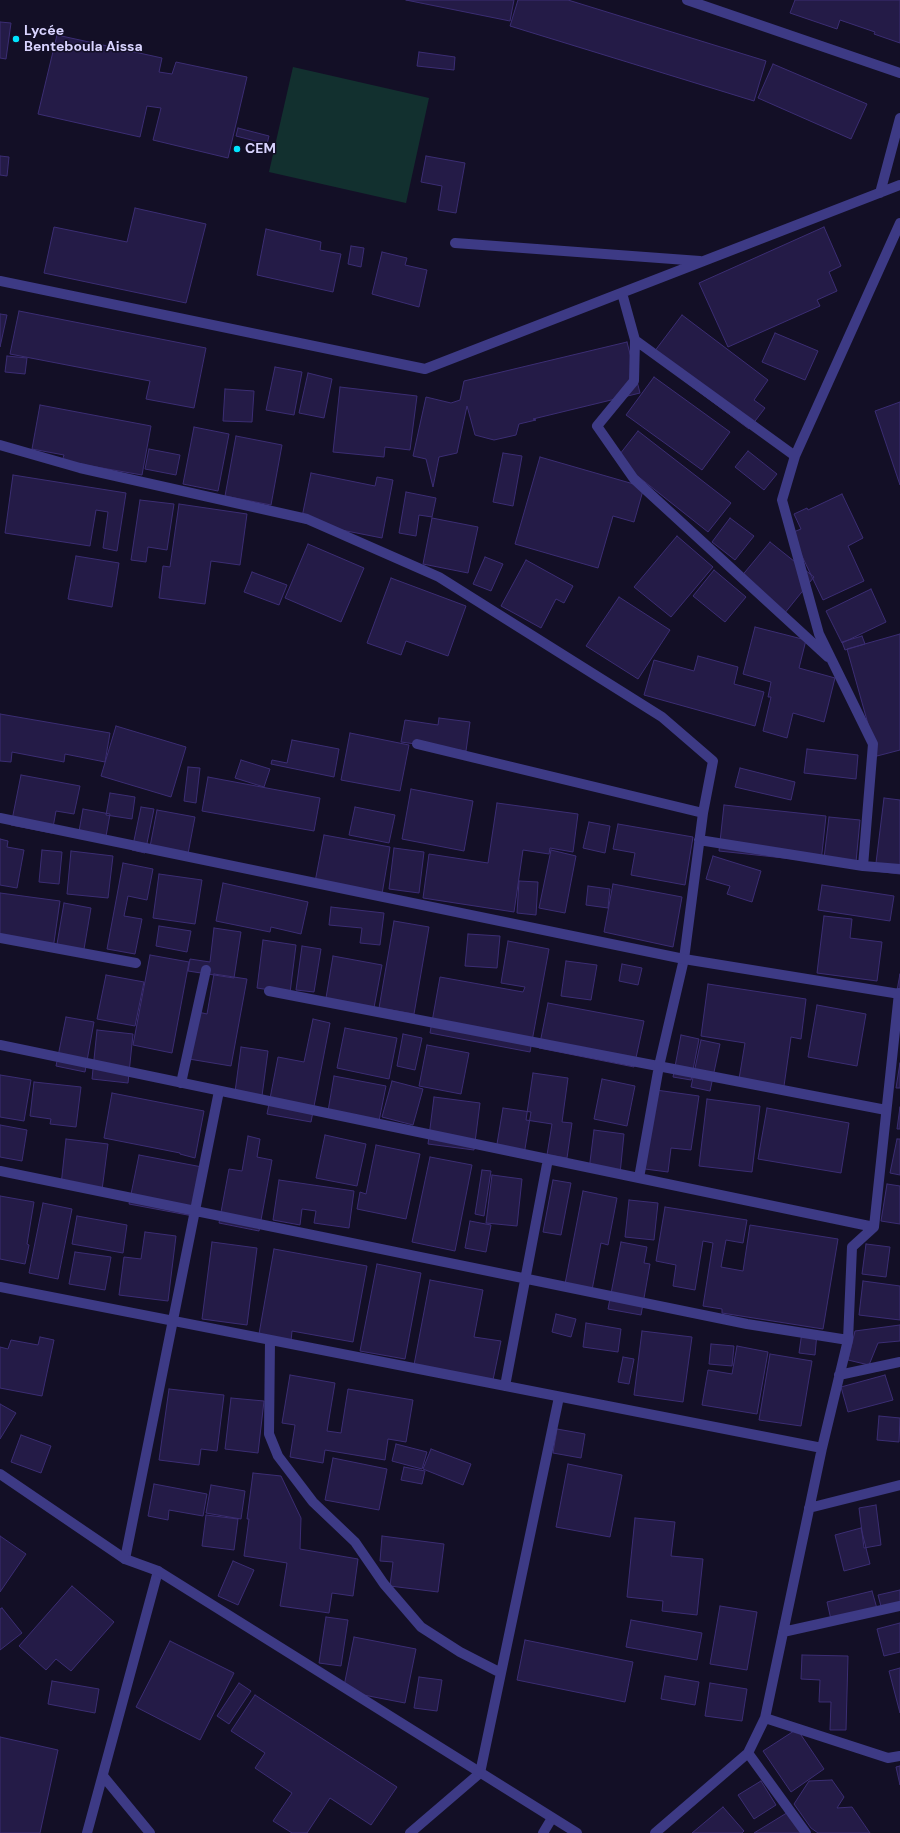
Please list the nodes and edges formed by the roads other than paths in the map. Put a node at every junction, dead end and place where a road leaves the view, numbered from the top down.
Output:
1 (687, 0) edge
2 (900, 72) edge
3 (900, 118) edge
4 (900, 185) edge
5 (880, 193) junction
6 (900, 223) edge
7 (455, 243) dead end
8 (704, 261) junction
9 (0, 281) edge
10 (622, 293) junction
11 (636, 340) junction
12 (1, 446) edge
13 (795, 456) junction
14 (832, 660) junction
15 (417, 744) dead end
16 (703, 813) junction
17 (0, 818) edge
18 (699, 840) junction
19 (863, 866) junction
20 (900, 869) edge
21 (0, 938) edge
22 (684, 959) junction
23 (136, 963) dead end
24 (206, 970) dead end
25 (269, 991) dead end
26 (900, 993) edge
27 (0, 1045) edge
28 (659, 1066) junction
29 (181, 1083) junction
30 (219, 1091) junction
31 (886, 1110) junction
32 (548, 1159) junction
33 (0, 1171) edge
34 (639, 1178) junction
35 (195, 1212) junction
36 (874, 1227) junction
37 (525, 1279) junction
38 (0, 1287) edge
39 (173, 1321) junction
40 (270, 1340) junction
41 (848, 1340) junction
42 (900, 1362) edge
43 (839, 1375) junction
44 (505, 1386) junction
45 (559, 1397) junction
46 (822, 1448) junction
47 (0, 1474) edge
48 (900, 1485) edge
49 (809, 1508) junction
50 (125, 1559) junction
51 (158, 1571) junction
52 (900, 1606) edge
53 (783, 1632) junction
54 (501, 1673) junction
55 (765, 1718) junction
56 (748, 1753) junction
57 (900, 1756) edge
58 (480, 1773) junction
59 (103, 1776) junction
60 (552, 1818) junction
61 (87, 1833) edge
62 (150, 1833) edge
63 (410, 1833) edge
64 (543, 1833) edge
65 (577, 1833) edge
66 (654, 1833) edge
67 (806, 1833) edge

1 - 2 street
3 - 5 street
4 - 5 street
5 - 8 street
6 - 13 street
7 - 8 street
8 - 10 street
9 - 10 street
10 - 11 street
11 - 13 street
11 - 14 street
12 - 16 street
13 - 14 street
14 - 19 street
15 - 16 street
16 - 18 street
17 - 22 street
18 - 19 street
18 - 22 street
19 - 20 street
21 - 23 street
22 - 26 street
22 - 28 street
24 - 29 street
25 - 28 street
26 - 31 street
27 - 29 street
28 - 31 street
28 - 34 street
29 - 30 street
30 - 32 street
30 - 35 street
31 - 36 street
32 - 34 street
32 - 37 street
33 - 35 street
34 - 36 street
35 - 37 street
35 - 39 street
36 - 41 street
37 - 41 street
37 - 44 street
38 - 39 street
39 - 40 street
39 - 50 street
40 - 44 street
40 - 54 street
41 - 43 street
42 - 43 street
43 - 46 street
44 - 45 street
45 - 46 street
45 - 54 street
46 - 49 street
47 - 50 street
48 - 49 street
49 - 53 street
50 - 51 street
51 - 58 street
51 - 59 street
52 - 53 street
53 - 55 street
54 - 58 street
55 - 56 street
55 - 57 street
56 - 66 street
56 - 67 street
58 - 60 street
58 - 63 street
59 - 61 street
59 - 62 street
60 - 64 street
60 - 65 street

